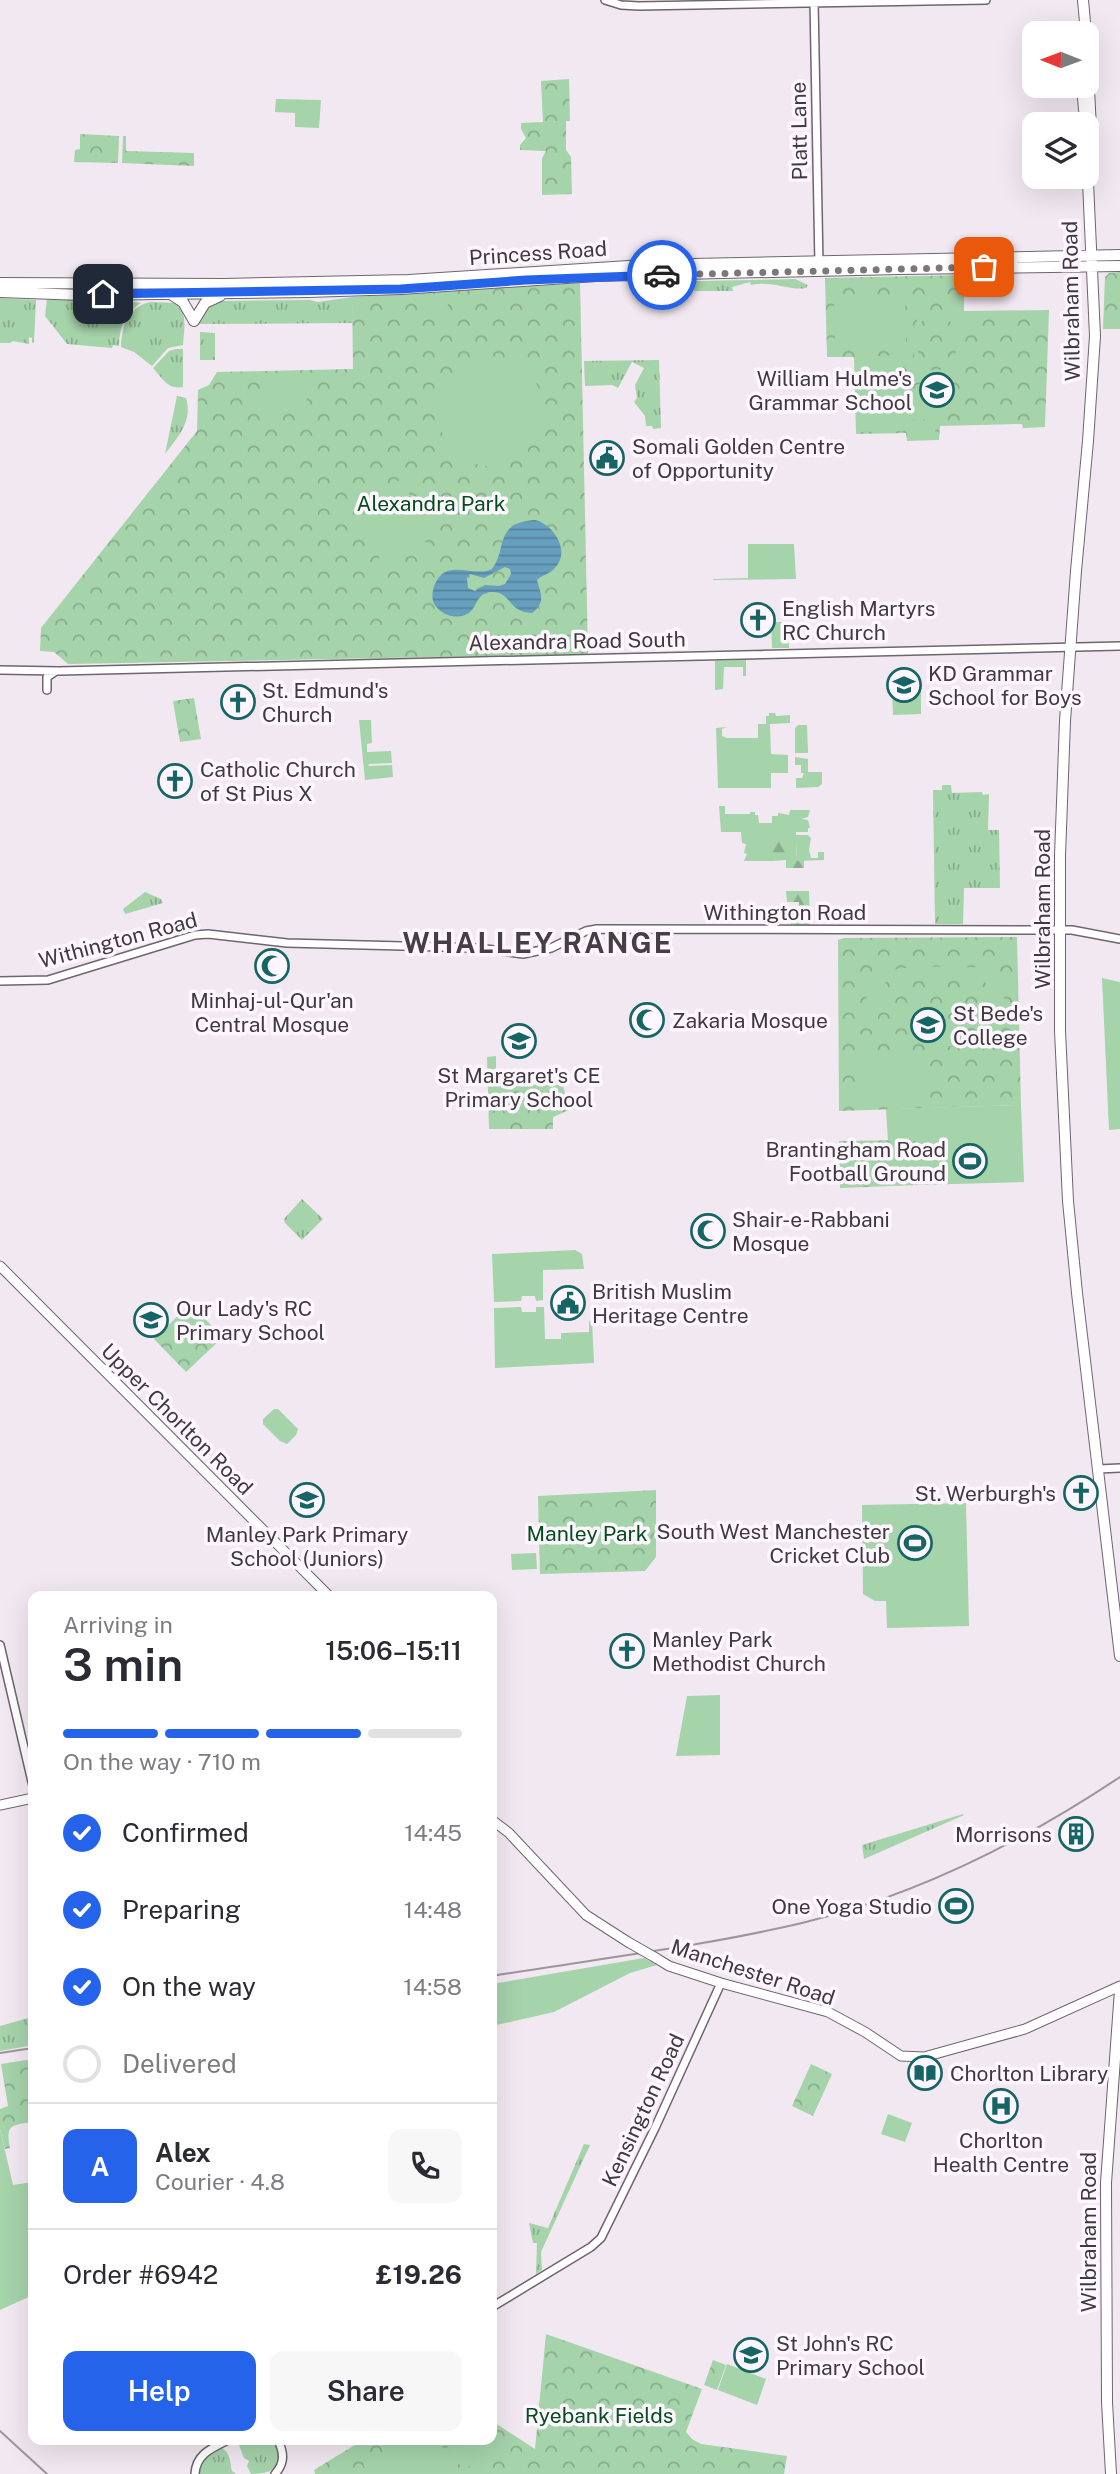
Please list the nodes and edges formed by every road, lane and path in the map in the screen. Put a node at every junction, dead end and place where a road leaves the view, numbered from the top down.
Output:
1 (605, 0) edge
2 (986, 0) edge
3 (1077, 0) edge
4 (1083, 0) edge
5 (814, 2) edge
6 (635, 3) edge
7 (1078, 21) edge
8 (1085, 21) edge
9 (1089, 98) edge
10 (1089, 189) edge
11 (1120, 255) edge
12 (1094, 256) junction
13 (819, 266) junction
14 (1120, 266) edge
15 (1095, 267) junction
16 (0, 283) edge
17 (0, 292) edge
18 (233, 293) junction
19 (169, 294) junction
20 (1120, 646) edge
21 (1070, 647) junction
22 (0, 670) edge
23 (57, 670) junction
24 (47, 690) dead end
25 (1041, 930) junction
26 (1060, 930) junction
27 (1120, 939) edge
28 (1060, 951) junction
29 (0, 981) edge
30 (0, 1266) edge
31 (1120, 1468) edge
32 (1098, 1469) junction
33 (325, 1591) edge
34 (0, 1645) edge
35 (1120, 1656) edge
36 (28, 1765) edge
37 (28, 1799) edge
38 (0, 1805) edge
39 (497, 1824) edge
40 (721, 1983) junction
41 (1120, 1988) edge
42 (497, 2305) edge
43 (218, 2445) edge
44 (283, 2445) edge
45 (195, 2474) edge
46 (275, 2474) edge
47 (1111, 2474) edge

1 - 6 street
2 - 5 street
3 - 7 highway
4 - 8 highway
5 - 6 street
5 - 13 street, Platt Lane
9 - 12 highway, Wilbraham Road
10 - 12 highway, Wilbraham Road
11 - 12 highway, Princess Road
12 - 13 highway, Princess Road
12 - 15 highway, Wilbraham Road
13 - 15 highway, Princess Road
13 - 16 highway, Princess Road
13 - 18 highway, Princess Road
14 - 15 highway, Princess Road
15 - 21 highway, Wilbraham Road
17 - 19 highway, Princess Road
18 - 19 highway, Princess Road
18 - 19 highway
20 - 21 street, Alexandra Road South
21 - 23 street, Alexandra Road South
21 - 26 highway, Wilbraham Road
22 - 23 street, Alexandra Road South
23 - 24 street
25 - 26 street, Withington Road
25 - 28 street
25 - 29 street, Withington Road
26 - 27 street, Withington Road
26 - 28 highway, Wilbraham Road
28 - 32 highway, Wilbraham Road
30 - 33 main road, Upper Chorlton Road
31 - 32 street
32 - 35 highway, Wilbraham Road
34 - 36 street
37 - 38 main road
39 - 40 main road, Manchester Road, bridge
40 - 41 main road, Manchester Road
40 - 42 street, Kensington Road
41 - 47 highway, Wilbraham Road
43 - 45 street
44 - 46 street

